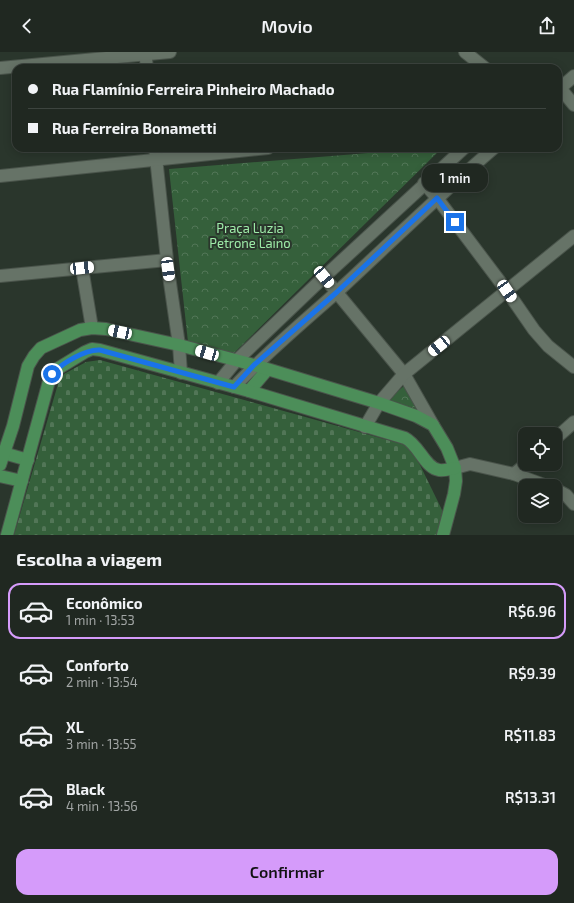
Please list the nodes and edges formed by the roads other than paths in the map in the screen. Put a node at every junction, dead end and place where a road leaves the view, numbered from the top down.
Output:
1 (170, 52) edge
2 (465, 52) edge
3 (145, 53) edge
4 (107, 55) edge
5 (88, 56) edge
6 (29, 64) edge
7 (146, 64) edge
8 (480, 64) edge
9 (12, 66) edge
10 (0, 68) edge
11 (574, 76) edge
12 (562, 86) edge
13 (562, 92) edge
14 (574, 106) edge
15 (193, 152) edge
16 (456, 152) edge
17 (489, 152) edge
18 (156, 154) edge
19 (0, 176) edge
20 (424, 183) junction
21 (437, 198) junction
22 (574, 236) edge
23 (167, 260) junction
24 (82, 268) junction
25 (0, 276) edge
26 (324, 277) junction
27 (507, 291) junction
28 (337, 292) junction
29 (92, 328) junction
30 (179, 345) junction
31 (236, 361) junction
32 (254, 365) junction
33 (574, 367) edge
34 (267, 370) junction
35 (181, 373) junction
36 (404, 374) junction
37 (218, 383) junction
38 (234, 387) junction
39 (249, 391) junction
40 (379, 403) junction
41 (574, 422) edge
42 (432, 425) junction
43 (13, 426) junction
44 (365, 427) junction
45 (562, 433) edge
46 (0, 440) edge
47 (2, 452) edge
48 (28, 460) junction
49 (0, 465) edge
50 (454, 468) junction
51 (518, 471) edge
52 (514, 474) junction
53 (0, 476) edge
54 (528, 479) edge
55 (22, 481) junction
56 (562, 493) edge
57 (574, 504) edge
58 (7, 535) edge
59 (443, 535) edge

1 - 3 street
2 - 8 street
3 - 4 street
3 - 7 street
4 - 5 street
5 - 6 street
9 - 10 street
11 - 12 street
13 - 14 street
15 - 18 street
16 - 20 street
17 - 21 street
18 - 19 street
18 - 23 street
20 - 21 street
20 - 26 street
21 - 27 street
21 - 28 street
22 - 27 street
23 - 24 street
23 - 30 street
24 - 25 street
24 - 29 street
26 - 28 street
26 - 31 street
27 - 33 street
27 - 36 street
28 - 32 street
28 - 36 street
29 - 30 main road
29 - 43 main road
30 - 31 main road
30 - 35 street
31 - 32 main road
31 - 37 street
32 - 34 main road
32 - 38 street
34 - 39 main road
34 - 40 main road
35 - 37 main road
35 - 48 main road
36 - 40 street
36 - 42 street
37 - 38 main road
38 - 39 main road
39 - 44 main road
40 - 42 main road
40 - 44 street
41 - 45 street
42 - 50 main road
43 - 46 main road
43 - 47 main road
44 - 50 main road
47 - 48 main road
47 - 49 main road
48 - 55 main road
50 - 52 street
50 - 59 main road
51 - 52 street
52 - 54 street
53 - 55 main road
55 - 58 main road
56 - 57 street

